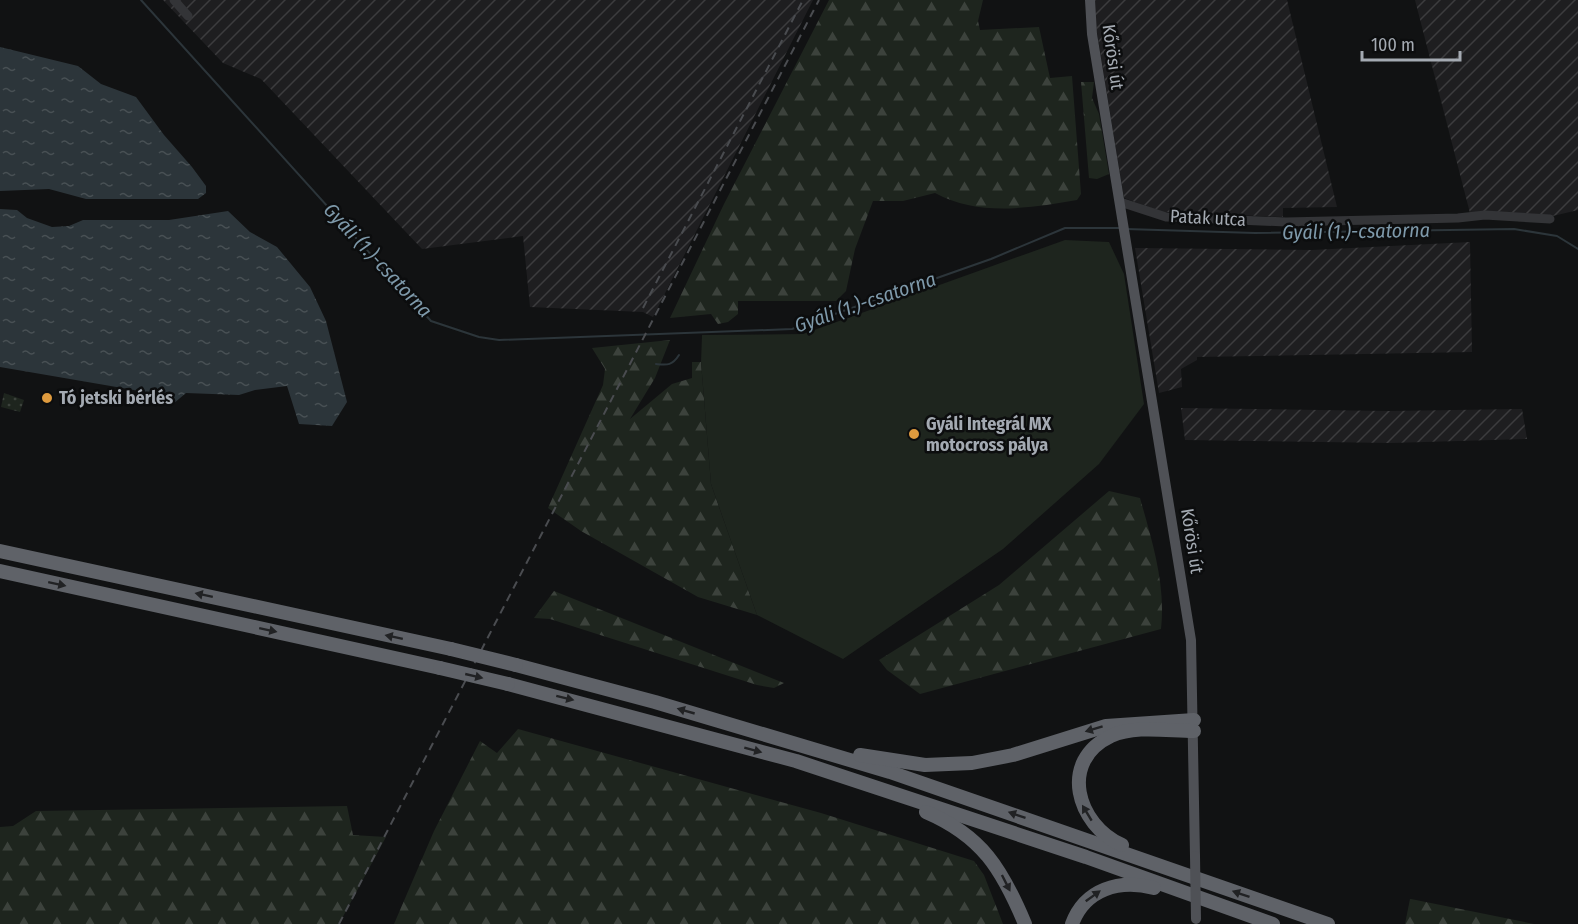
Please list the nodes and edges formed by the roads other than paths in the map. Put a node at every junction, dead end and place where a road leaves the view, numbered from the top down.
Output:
1 (174, 0) edge
2 (1090, 0) edge
3 (188, 16) dead end
4 (1119, 202) junction
5 (1550, 219) dead end
6 (0, 551) edge
7 (0, 571) edge
8 (1194, 725) junction
9 (803, 745) junction
10 (847, 778) junction
11 (1155, 863) junction
12 (1229, 908) junction
13 (1196, 922) edge
14 (1024, 924) edge
15 (1072, 924) edge
16 (1273, 924) edge
17 (1328, 924) edge

1 - 3 street
2 - 4 main road, Kőrösi út
4 - 5 street, Patak utca
4 - 8 main road, Kőrösi út
9 -> 6 highway, bridge
7 -> 10 highway, bridge
8 -> 9 highway
11 -> 8 highway
8 - 13 main road, Kőrösi út, bridge
11 -> 9 highway
10 - 12 highway
10 -> 14 highway
17 -> 11 highway
15 -> 12 highway
12 - 16 highway

